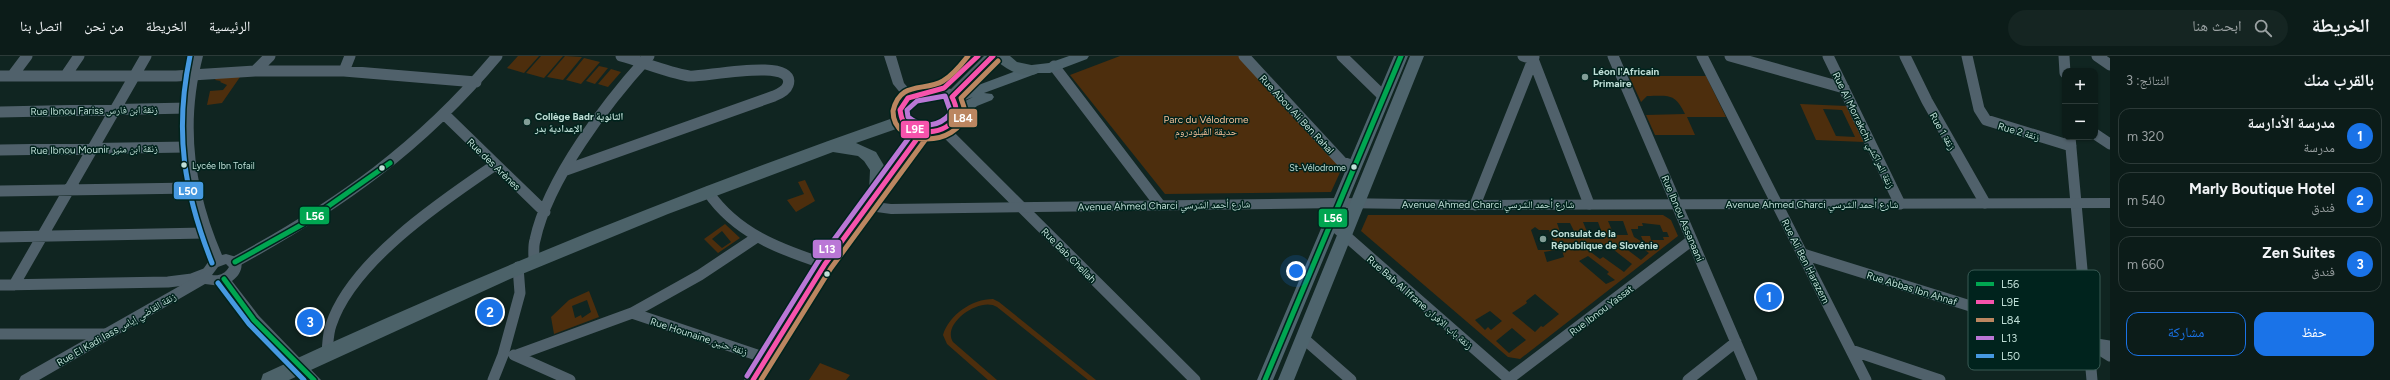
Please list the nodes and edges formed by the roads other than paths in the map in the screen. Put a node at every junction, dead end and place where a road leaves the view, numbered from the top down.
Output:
1 (27, 56) edge
2 (79, 56) edge
3 (146, 56) edge
4 (197, 56) edge
5 (270, 56) edge
6 (350, 56) edge
7 (497, 56) edge
8 (621, 56) edge
9 (890, 56) edge
10 (978, 56) edge
11 (993, 56) edge
12 (1001, 56) edge
13 (1082, 56) edge
14 (1244, 56) edge
15 (1342, 56) edge
16 (1401, 56) edge
17 (1417, 56) edge
18 (1613, 56) edge
19 (1702, 56) edge
20 (1730, 56) edge
21 (1905, 56) edge
22 (1967, 56) edge
23 (2064, 56) edge
24 (2097, 56) edge
25 (1530, 57) edge
26 (1827, 57) edge
27 (646, 59) edge
28 (2110, 65) edge
29 (1052, 67) junction
30 (2065, 68) edge
31 (1031, 70) junction
32 (255, 71) junction
33 (344, 71) junction
34 (192, 74) junction
35 (0, 76) edge
36 (12, 76) junction
37 (66, 76) junction
38 (134, 76) junction
39 (476, 82) junction
40 (1844, 88) junction
41 (910, 97) junction
42 (1384, 97) junction
43 (951, 100) junction
44 (188, 108) junction
45 (115, 110) junction
46 (0, 112) edge
47 (445, 115) junction
48 (902, 120) junction
49 (943, 129) junction
50 (922, 132) junction
51 (2098, 136) edge
52 (2071, 142) edge
53 (2110, 144) edge
54 (832, 146) junction
55 (187, 147) junction
56 (93, 149) junction
57 (0, 150) edge
58 (495, 165) junction
59 (1354, 166) junction
60 (566, 170) junction
61 (193, 188) junction
62 (69, 190) junction
63 (0, 191) edge
64 (877, 191) junction
65 (708, 192) junction
66 (2076, 202) junction
67 (1339, 203) junction
68 (1358, 203) junction
69 (1985, 203) junction
70 (2110, 203) edge
71 (1589, 204) junction
72 (1677, 204) junction
73 (1776, 204) junction
74 (1900, 204) junction
75 (1475, 205) junction
76 (867, 206) junction
77 (1160, 206) junction
78 (1021, 207) junction
79 (544, 212) junction
80 (1331, 223) junction
81 (205, 233) junction
82 (1345, 235) junction
83 (42, 236) junction
84 (0, 237) edge
85 (757, 237) junction
86 (1692, 240) junction
87 (1803, 254) junction
88 (218, 260) junction
89 (235, 262) junction
90 (526, 264) junction
91 (825, 264) junction
92 (2083, 270) edge
93 (205, 276) junction
94 (224, 279) junction
95 (0, 285) edge
96 (14, 285) junction
97 (1968, 305) edge
98 (632, 313) junction
99 (0, 334) edge
100 (107, 334) junction
101 (1303, 338) junction
102 (1736, 342) junction
103 (2100, 344) edge
104 (2110, 346) edge
105 (1851, 350) junction
106 (2100, 350) edge
107 (327, 352) junction
108 (503, 354) junction
109 (517, 355) junction
110 (2110, 356) edge
111 (766, 358) junction
112 (299, 366) junction
113 (2091, 370) edge
114 (26, 380) edge
115 (270, 380) edge
116 (314, 380) edge
117 (493, 380) edge
118 (570, 380) edge
119 (753, 380) edge
120 (1195, 380) edge
121 (1265, 380) edge
122 (1286, 380) edge
123 (1351, 380) edge
124 (1510, 380) edge
125 (1688, 380) edge
126 (1752, 380) edge
127 (1866, 380) edge
128 (1940, 380) edge
129 (2092, 380) edge

1 - 36 street
2 - 37 street
3 - 38 street
4 - 34 street
5 - 32 street
6 - 33 street
7 - 39 street
8 - 27 street
9 - 41 street
10 - 43 main road
11 - 43 main road
12 - 31 main road
13 - 29 main road
14 - 59 street, Rue Abou Ali Ben Rahal
15 - 42 street
16 - 42 main road
17 - 68 main road
18 - 72 street, Rue Ibnou Assanaani
19 - 73 street, Rue Ali Ben Harazem
20 - 40 street
21 - 69 street, Rue 1 زنقة
22 - 52 street, Rue 2 زنقة
23 - 30 street
24 - 28 street
25 - 71 street
25 - 75 street
26 - 40 street, Rue Al Morrakchi زنقة المراكشي
27 - 60 street
27 - 60 street
29 - 31 main road
29 - 43 main road
29 - 77 street
31 - 43 main road
32 - 33 street
32 - 34 street
33 - 39 street
34 - 38 street
34 - 44 street
35 - 36 street
36 - 37 street
37 - 38 street
38 - 45 street
39 - 47 street
40 - 74 street, Rue Al Morrakchi زنقة المراكشي
41 - 43 main road
41 - 48 main road
42 - 59 main road
43 - 49 main road
44 - 45 street, Rue Ibnou Fariss زنقة ابن فارس
44 - 55 street
45 - 46 street, Rue Ibnou Fariss زنقة ابن فارس
45 - 56 street
47 - 58 street, Rue des Arènes
47 - 89 street
48 - 50 main road
48 - 54 main road
49 - 50 main road
49 - 78 street, Rue Bab Chellah
50 - 64 main road
51 - 53 street
52 - 66 street
54 - 64 main road
54 - 65 main road
55 - 56 street, Rue Ibnou Mounir زنقة ابن منير
55 - 61 street
56 - 57 street, Rue Ibnou Mounir زنقة ابن منير
56 - 62 street
58 - 79 street, Rue des Arènes
58 - 107 street
59 - 67 main road
60 - 79 street
61 - 62 street
61 - 81 street
62 - 63 street
62 - 83 street
64 - 76 main road
65 - 85 street
65 - 90 main road
66 - 69 street, Avenue Ahmed Charci شارع أحمد الشرسي
66 - 70 street, Avenue Ahmed Charci شارع أحمد الشرسي
66 - 92 street
67 - 68 street, Avenue Ahmed Charci شارع أحمد الشرسي
67 - 77 street, Avenue Ahmed Charci شارع أحمد الشرسي
67 - 80 main road
68 - 75 street, Avenue Ahmed Charci شارع أحمد الشرسي
68 - 82 main road
69 - 74 street, Avenue Ahmed Charci شارع أحمد الشرسي
71 - 72 street, Avenue Ahmed Charci شارع أحمد الشرسي
71 - 75 street, Avenue Ahmed Charci شارع أحمد الشرسي
72 - 73 street, Avenue Ahmed Charci شارع أحمد الشرسي
72 - 86 street, Rue Ibnou Assanaani
73 - 74 street, Avenue Ahmed Charci شارع أحمد الشرسي
73 - 87 street, Rue Ali Ben Harazem
76 - 78 street, Avenue Ahmed Charci شارع أحمد الشرسي
76 - 91 main road
77 - 78 street, Avenue Ahmed Charci شارع أحمد الشرسي
78 - 120 street, Rue Bab Chellah
79 - 90 street
80 - 82 street, Rue Bab Al Ifrane زنقة باب الإفران
80 - 121 main road
81 - 83 street
81 - 88 street
82 - 101 main road
82 - 124 street, Rue Bab Al Ifrane زنقة باب الإفران
83 - 84 street
83 - 96 street
85 - 91 street
85 - 98 street
86 - 102 street, Rue Ibnou Assanaani
86 - 124 street, Rue Ibnou Yassat
87 - 97 street, Rue Abbas Ibn Ahnaf
87 - 105 street, Rue Ali Ben Harazem
88 - 89 street
88 - 93 street, Rue El Kadi Iass زنقة القاضي إياس
89 - 94 street
90 - 107 main road
90 - 108 street
91 - 111 main road
93 - 94 street
93 - 96 street
93 - 100 street, Rue El Kadi Iass زنقة القاضي إياس
94 - 112 street
95 - 96 street
98 - 109 street
98 - 111 street, Rue Hounaine زنقة حنين
99 - 100 street
100 - 114 street, Rue El Kadi Iass زنقة القاضي إياس
101 - 122 main road
101 - 123 street
102 - 125 street
102 - 126 street, Rue Ibnou Assanaani
103 - 104 street
105 - 127 street, Rue Ali Ben Harazem
105 - 128 street
106 - 110 street
107 - 112 main road
108 - 109 street
108 - 117 street
109 - 118 street
111 - 119 main road
112 - 115 main road
112 - 116 street
113 - 129 street

